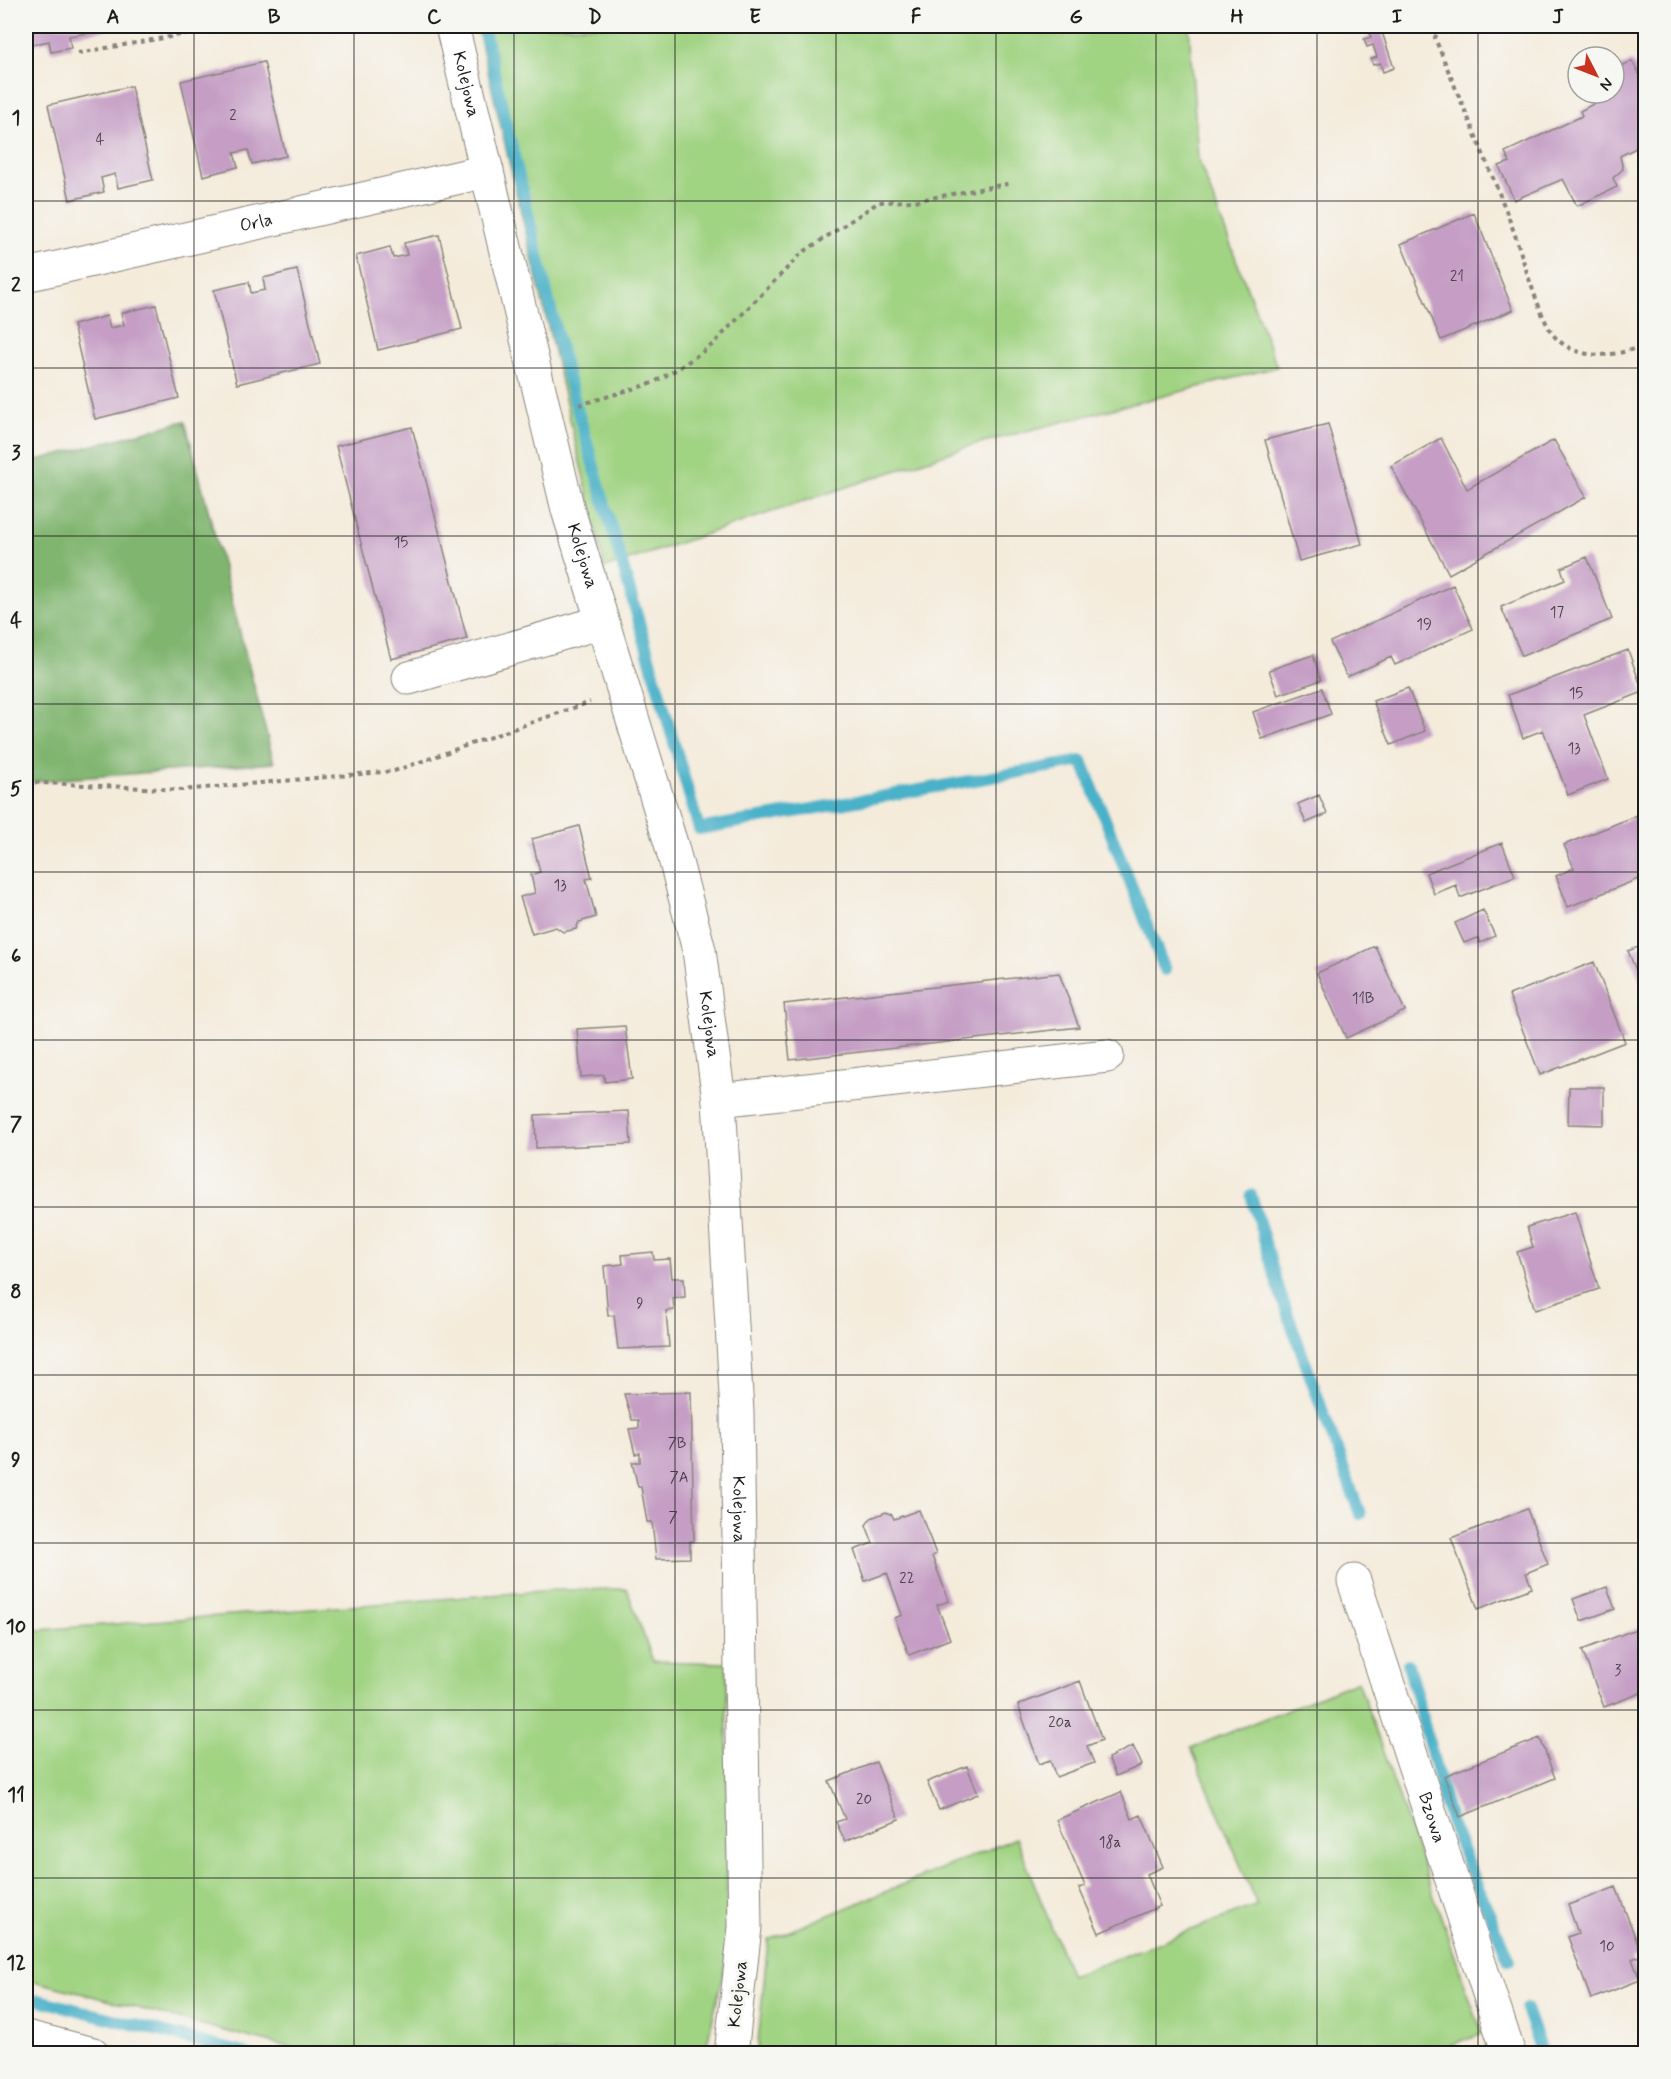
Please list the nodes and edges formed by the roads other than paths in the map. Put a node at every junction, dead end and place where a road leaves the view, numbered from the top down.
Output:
1 (452, 26) edge
2 (487, 171) junction
3 (26, 275) edge
4 (602, 622) junction
5 (409, 678) dead end
6 (1107, 1056) dead end
7 (719, 1100) junction
8 (1354, 1581) dead end
9 (26, 2037) edge
10 (93, 2054) edge
11 (731, 2054) edge
12 (1509, 2054) edge

1 - 2 street, Kolejowa
2 - 3 street, Orla
2 - 4 street, Kolejowa
4 - 5 street
4 - 7 street, Kolejowa
6 - 7 street
7 - 11 street, Kolejowa
8 - 12 street, Bzowa
9 - 10 street

